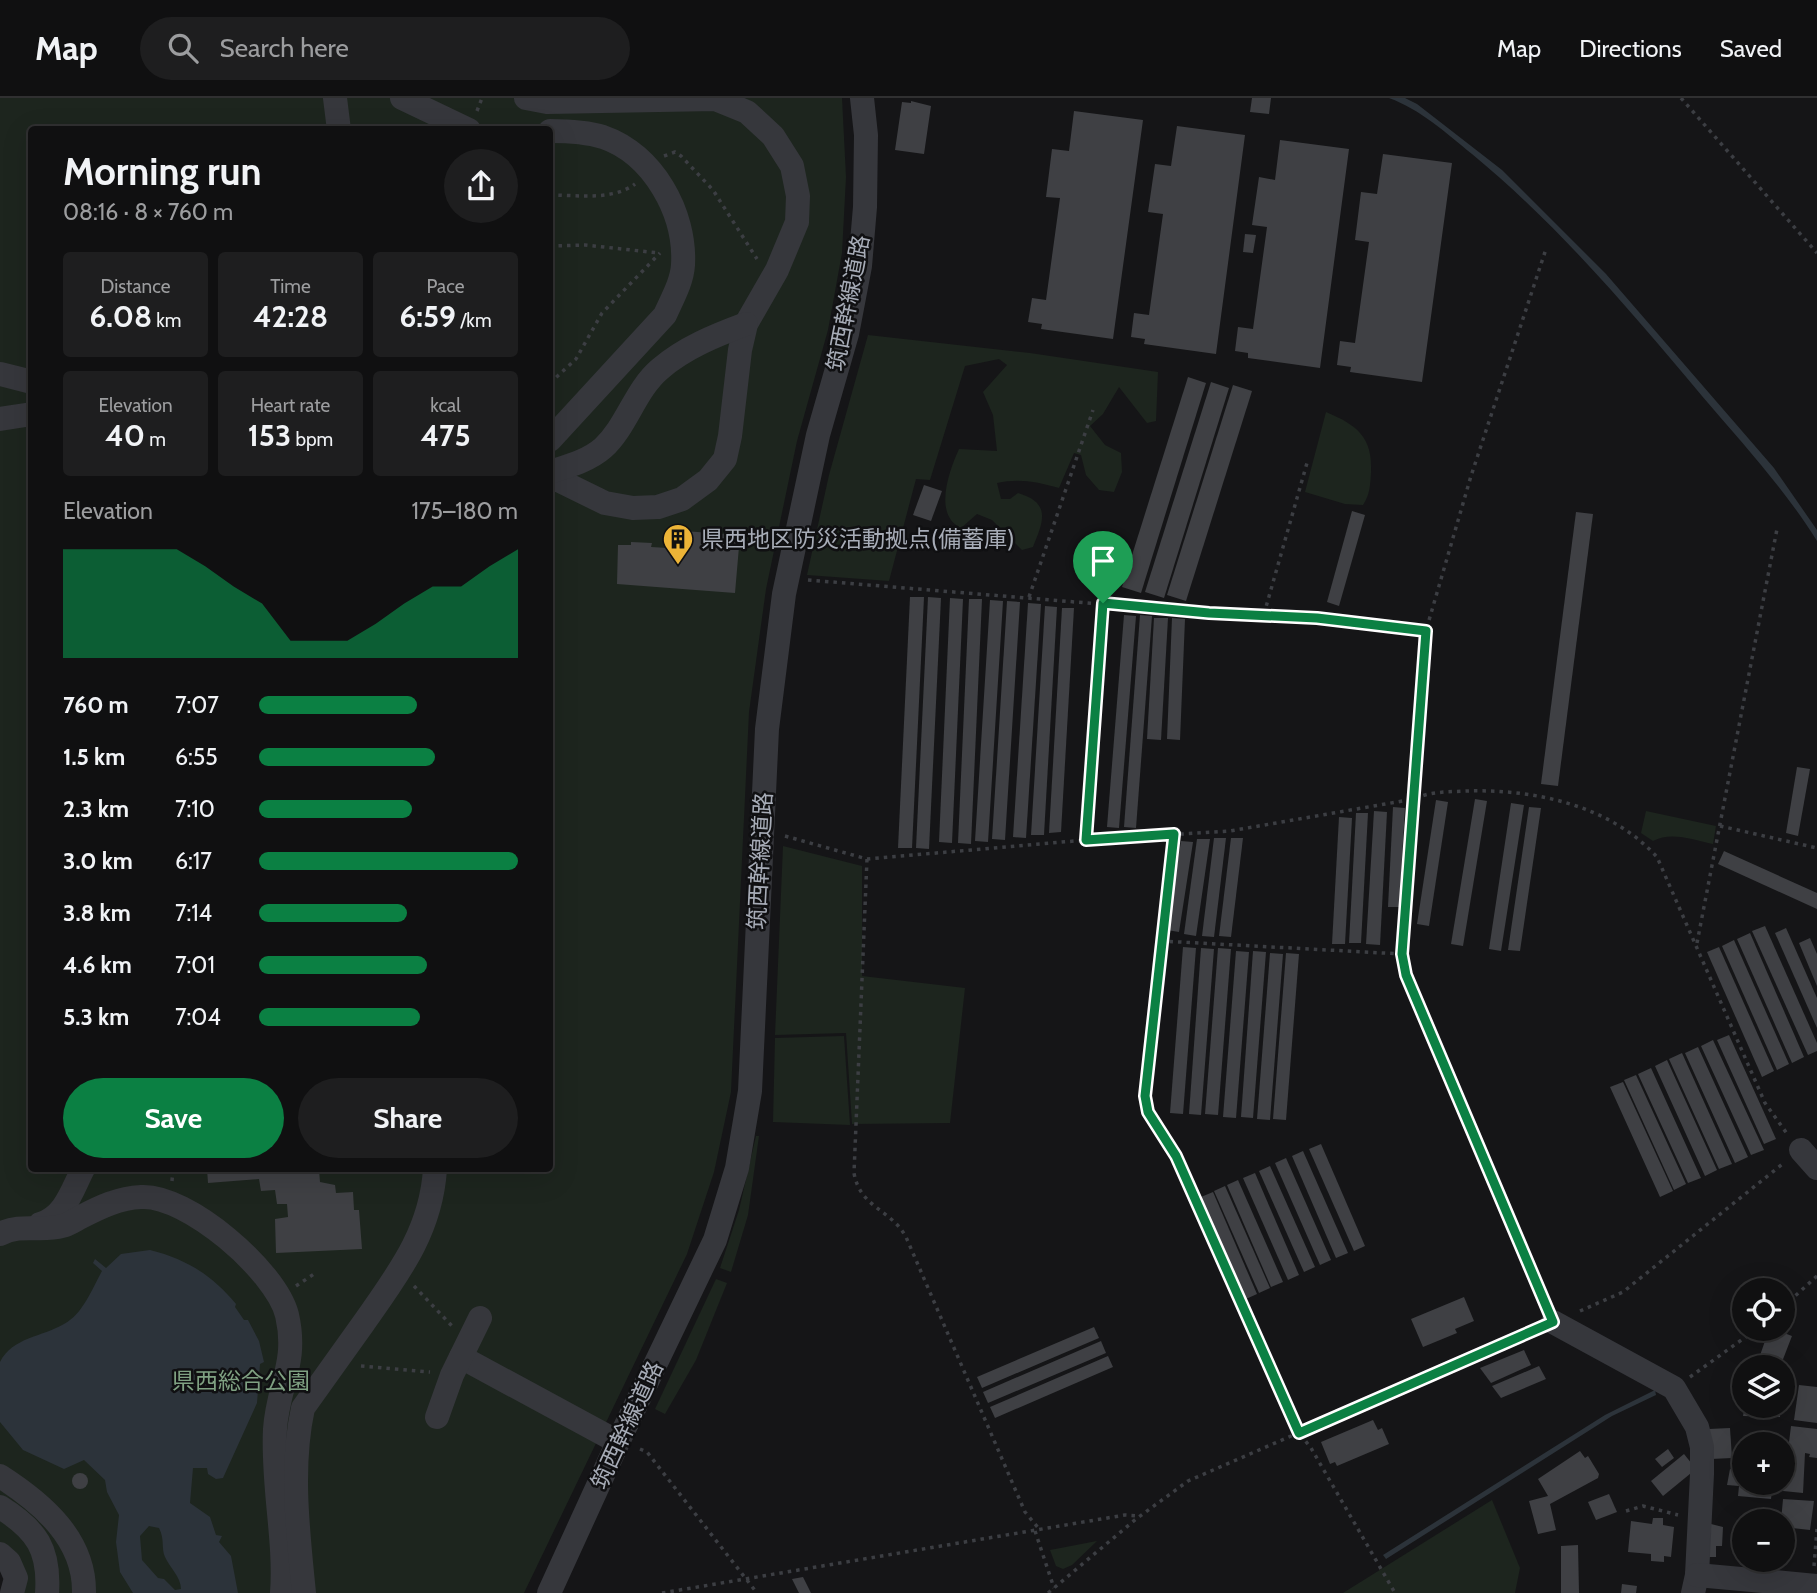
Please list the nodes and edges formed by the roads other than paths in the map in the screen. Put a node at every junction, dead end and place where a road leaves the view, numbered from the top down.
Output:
1 (335, 98) edge
2 (402, 98) edge
3 (526, 98) edge
4 (862, 98) edge
5 (338, 126) edge
6 (461, 126) edge
7 (553, 131) edge
8 (746, 324) junction
9 (0, 373) edge
10 (28, 382) edge
11 (28, 415) edge
12 (0, 419) edge
13 (553, 437) edge
14 (553, 473) edge
15 (553, 476) edge
16 (82, 1172) edge
17 (435, 1172) edge
18 (28, 1227) junction
19 (0, 1234) edge
20 (480, 1318) dead end
21 (1553, 1322) road end
22 (460, 1345) junction
23 (437, 1417) dead end
24 (618, 1441) junction
25 (0, 1476) edge
26 (0, 1507) edge
27 (0, 1554) edge
28 (1695, 1584) edge
29 (1814, 1586) edge
30 (12, 1593) edge
31 (47, 1593) edge
32 (84, 1593) edge
33 (282, 1593) edge
34 (304, 1593) edge
35 (549, 1593) edge

1 - 5 street
2 - 6 street
3 - 8 street
4 - 24 street, 筑西幹線道路
7 - 13 street
8 - 14 street
8 - 15 street
9 - 10 street
11 - 12 street
16 - 18 street
17 - 34 street
18 - 19 street
18 - 33 street
20 - 22 street
21 - 28 street
22 - 23 street
22 - 24 street
24 - 35 street, 筑西幹線道路
25 - 32 street
26 - 31 street
27 - 30 street
28 - 29 street

